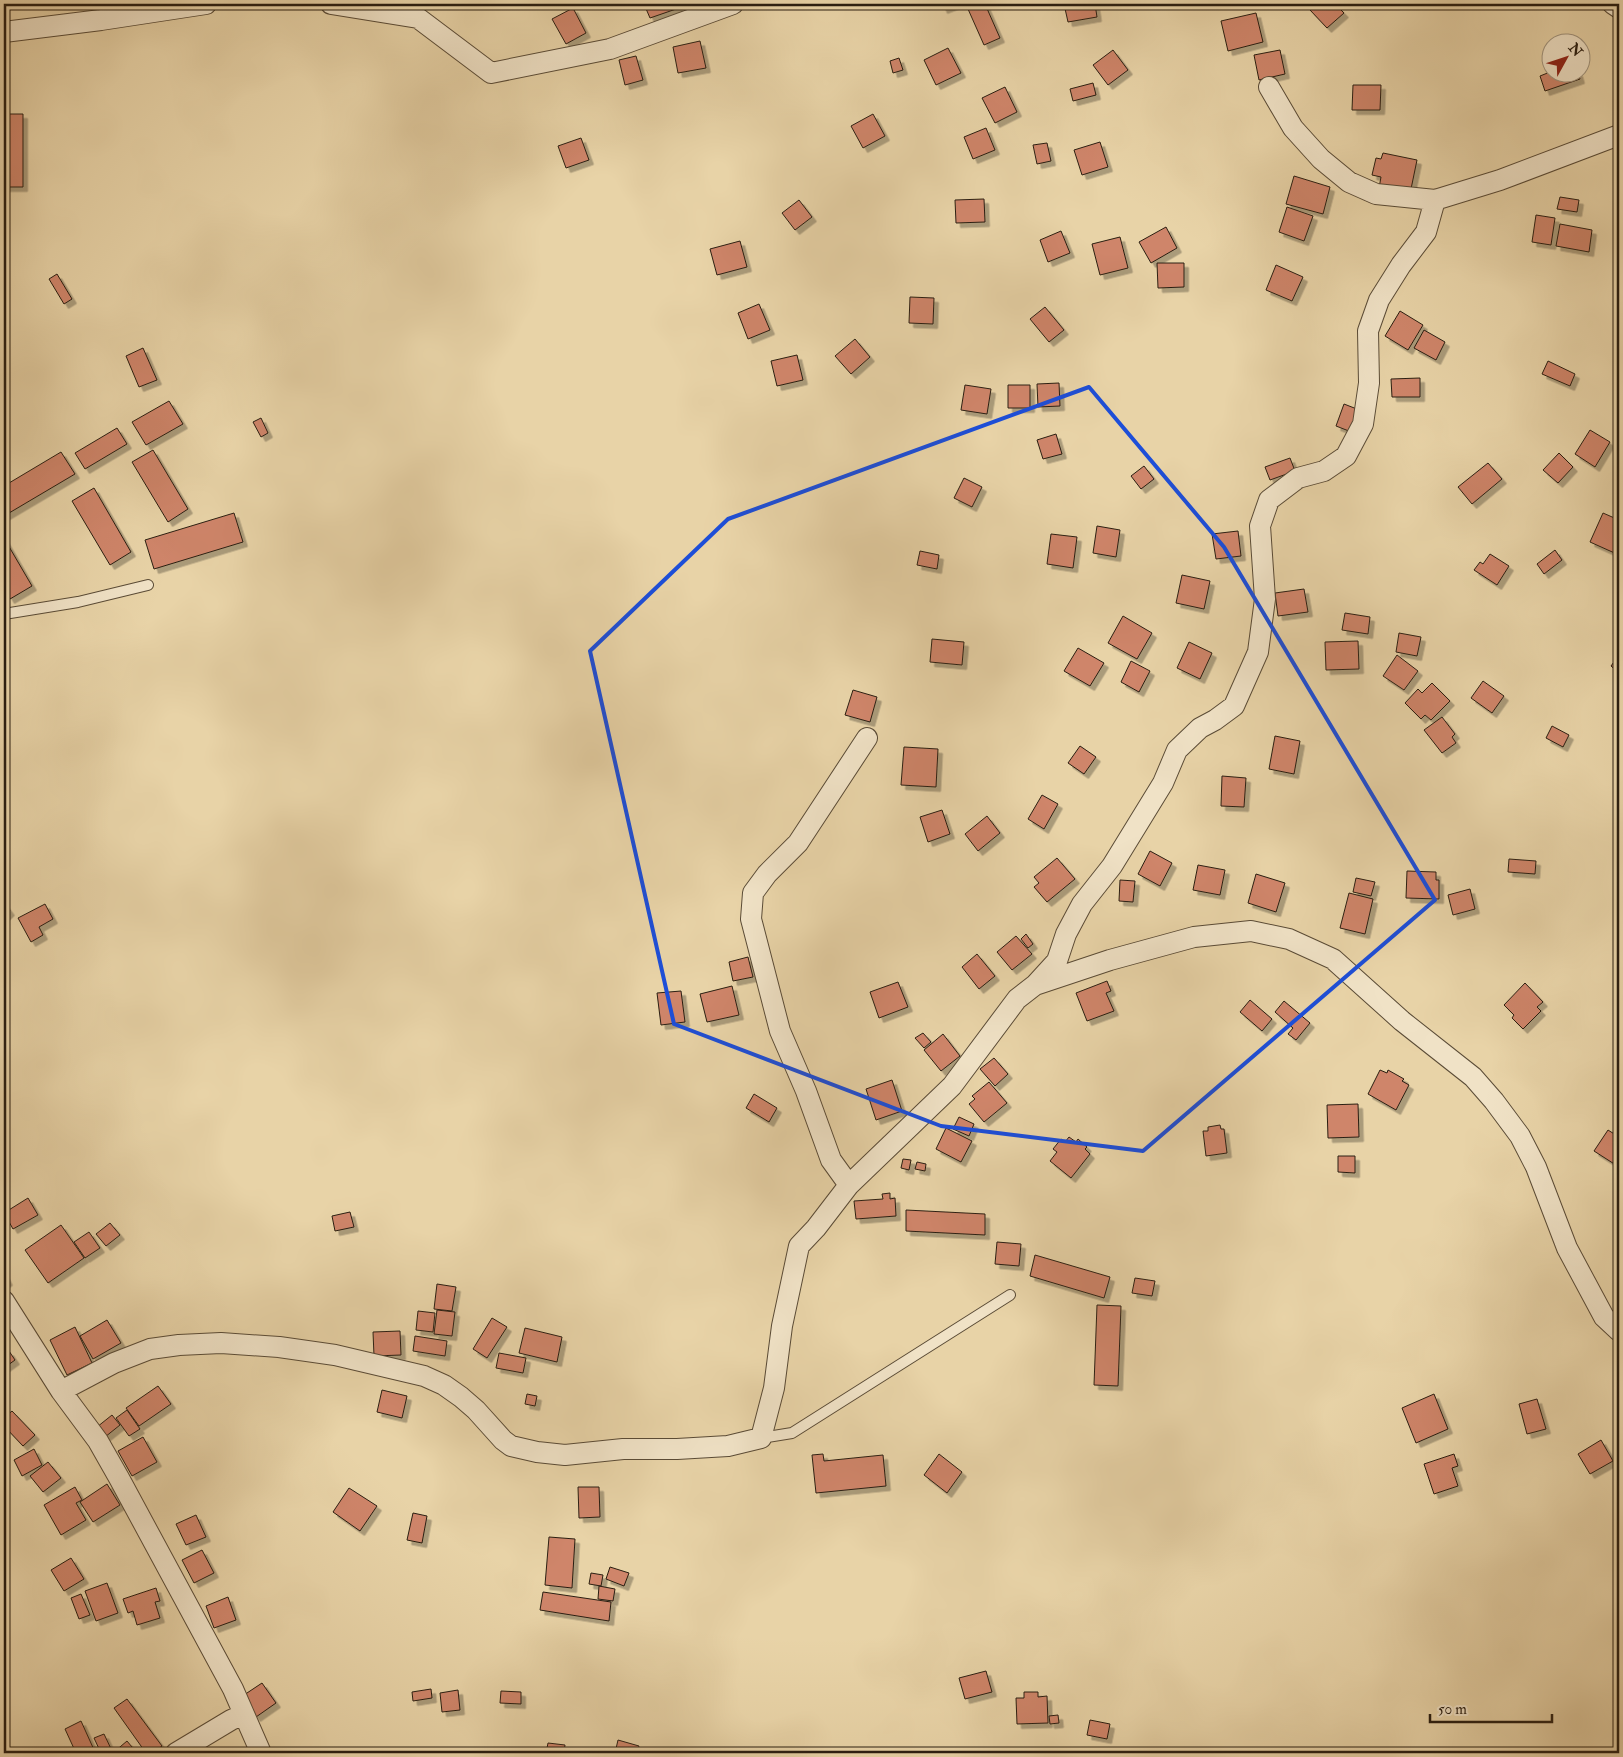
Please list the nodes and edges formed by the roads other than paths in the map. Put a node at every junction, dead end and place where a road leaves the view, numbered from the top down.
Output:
1 (206, 4) edge
2 (331, 4) edge
3 (733, 4) edge
4 (1613, 4) edge
5 (1619, 8) edge
6 (4, 32) edge
7 (1269, 87) dead end
8 (1619, 135) edge
9 (1434, 200) junction
10 (148, 585) dead end
11 (4, 614) edge
12 (867, 738) dead end
13 (1035, 985) junction
14 (849, 1185) junction
15 (1010, 1295) dead end
16 (4, 1301) edge
17 (1619, 1331) edge
18 (61, 1391) junction
19 (760, 1438) junction
20 (244, 1714) junction
21 (176, 1753) edge
22 (261, 1753) edge

1 - 6 street
2 - 3 street
4 - 5 street
7 - 9 street
8 - 9 street
9 - 13 street
10 - 11 lane
12 - 14 street
13 - 14 street
13 - 17 street
14 - 19 street
15 - 19 lane
16 - 18 street
18 - 19 street
18 - 20 street
20 - 21 street
20 - 22 street

